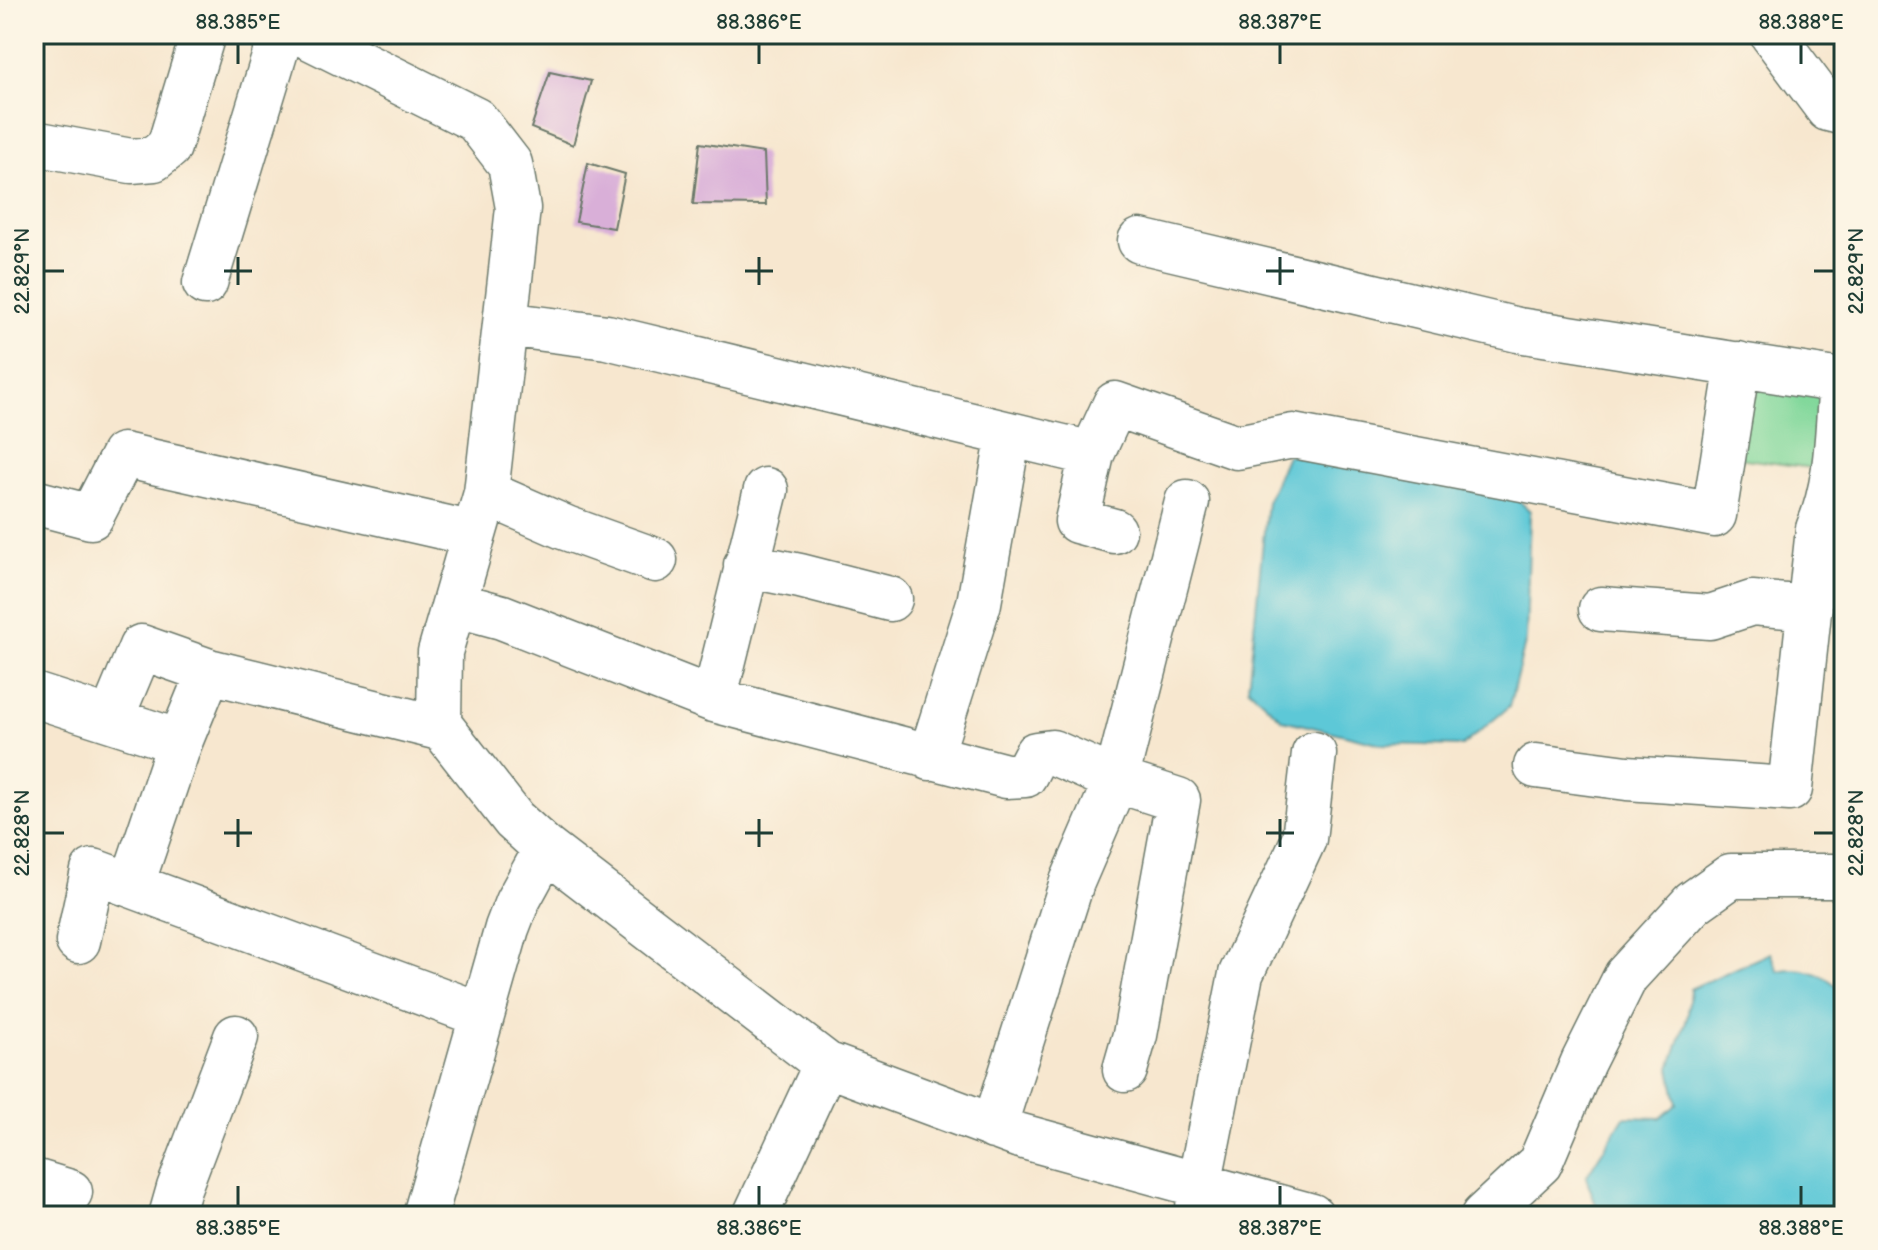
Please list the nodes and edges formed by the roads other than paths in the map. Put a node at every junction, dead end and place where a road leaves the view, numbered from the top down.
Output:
1 (203, 34) edge
2 (281, 34) edge
3 (1772, 34) edge
4 (325, 39) edge
5 (1844, 113) edge
6 (34, 143) edge
7 (1140, 241) dead end
8 (205, 283) dead end
9 (505, 324) junction
10 (1738, 364) junction
11 (1009, 434) junction
12 (1092, 454) junction
13 (766, 490) dead end
14 (486, 493) junction
15 (34, 502) edge
16 (1187, 502) dead end
17 (1114, 531) dead end
18 (1831, 532) edge
19 (474, 534) junction
20 (655, 560) dead end
21 (746, 565) junction
22 (890, 599) dead end
23 (454, 604) junction
24 (1810, 608) junction
25 (1601, 609) dead end
26 (209, 671) junction
27 (34, 695) edge
28 (714, 700) junction
29 (111, 719) junction
30 (443, 729) junction
31 (180, 742) junction
32 (1314, 754) dead end
33 (930, 758) junction
34 (1536, 766) dead end
35 (1116, 780) junction
36 (546, 849) junction
37 (1844, 876) edge
38 (132, 884) junction
39 (78, 941) dead end
40 (482, 1015) junction
41 (236, 1037) dead end
42 (826, 1064) junction
43 (1125, 1070) dead end
44 (994, 1127) junction
45 (1198, 1200) edge
46 (171, 1216) edge
47 (425, 1216) edge
48 (755, 1216) edge
49 (1312, 1216) edge
50 (1483, 1216) edge

1 - 6 street
2 - 8 street
3 - 5 street
4 - 9 street
7 - 10 street
9 - 11 street
9 - 14 street
10 - 12 street
10 - 18 street
11 - 12 street
11 - 33 street
12 - 17 street
13 - 21 street
14 - 19 street
14 - 20 street
15 - 19 street
16 - 35 street
18 - 24 street
19 - 23 street
21 - 22 street
21 - 28 street
23 - 28 street
23 - 30 street
24 - 25 street
24 - 34 street
26 - 29 street
26 - 30 street
26 - 31 street
27 - 29 street
28 - 33 street
29 - 31 street
30 - 36 street
31 - 38 street
32 - 45 street
33 - 35 street
35 - 43 street
35 - 44 street
36 - 40 street
36 - 42 street
37 - 50 street
38 - 39 street
38 - 40 street
40 - 47 street
41 - 46 street
42 - 44 street
42 - 48 street
44 - 45 street
45 - 49 street

